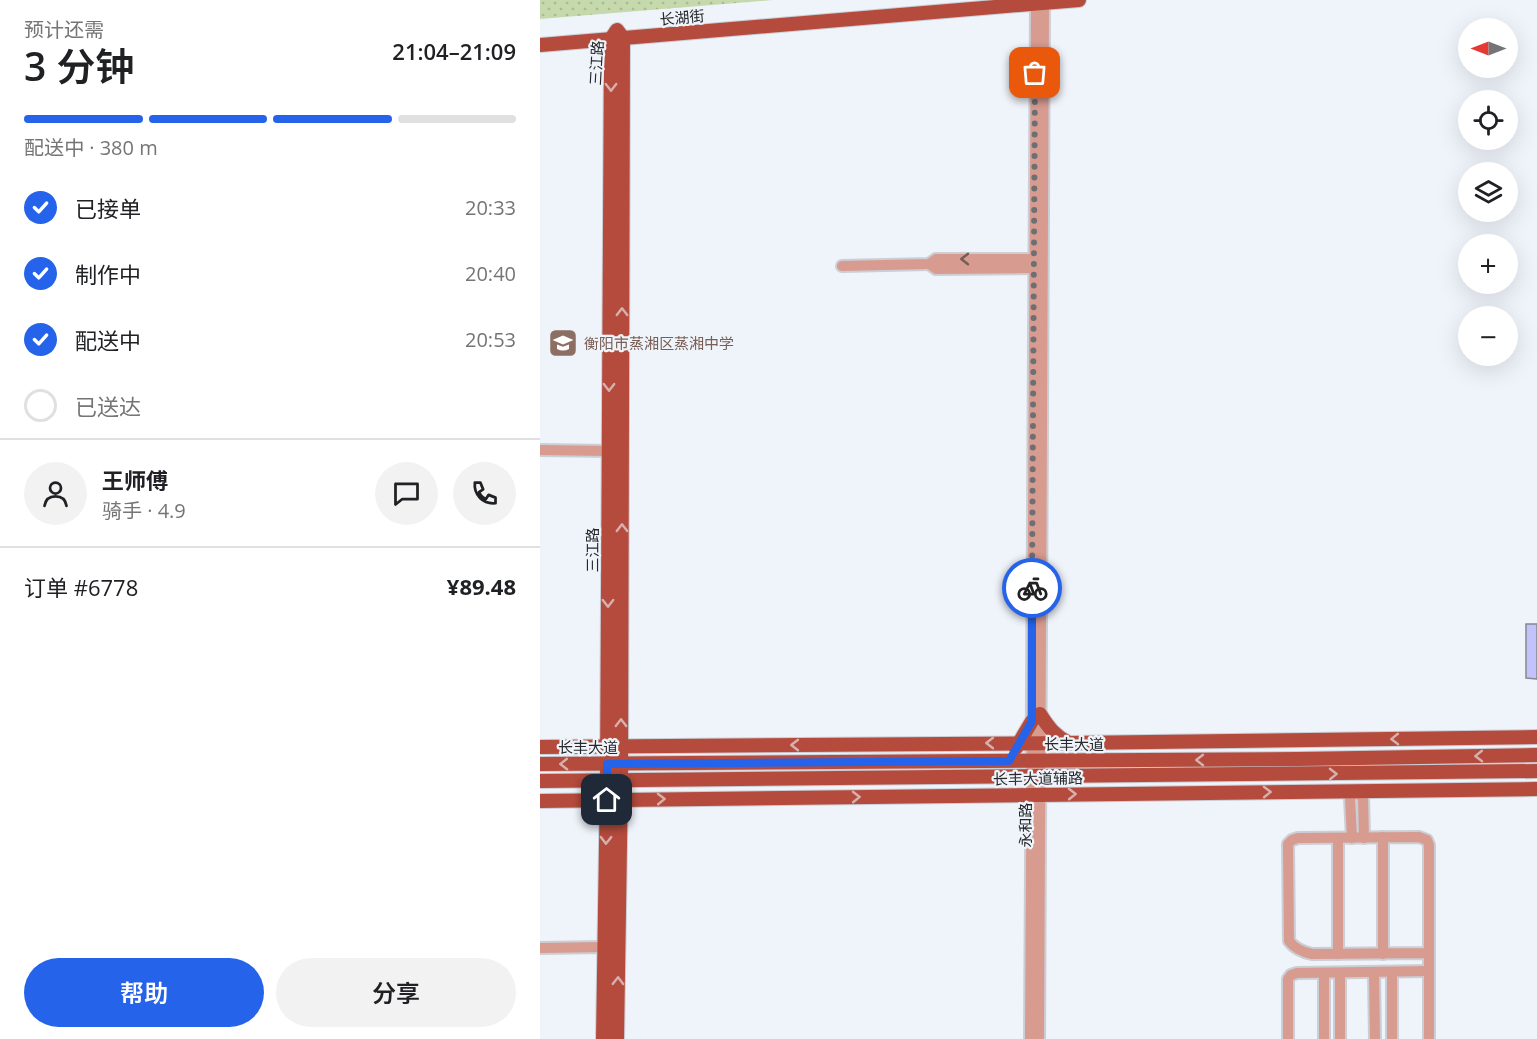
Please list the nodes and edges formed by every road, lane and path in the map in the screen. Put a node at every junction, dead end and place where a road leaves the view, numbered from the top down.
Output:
1 (976, 0) edge
2 (1079, 0) edge
3 (1040, 2) edge
4 (540, 36) edge
5 (617, 36) junction
6 (540, 45) edge
7 (1037, 263) junction
8 (842, 266) dead end
9 (540, 450) edge
10 (609, 451) junction
11 (1036, 717) junction
12 (1537, 737) edge
13 (1231, 740) junction
14 (1030, 743) junction
15 (1070, 743) junction
16 (614, 746) junction
17 (540, 747) edge
18 (1537, 754) edge
19 (1355, 758) junction
20 (1231, 759) junction
21 (1009, 761) junction
22 (1036, 761) junction
23 (540, 764) edge
24 (607, 764) junction
25 (621, 764) junction
26 (1537, 771) edge
27 (1355, 774) junction
28 (1036, 777) junction
29 (607, 780) junction
30 (621, 780) junction
31 (540, 781) edge
32 (1537, 789) edge
33 (1356, 791) junction
34 (1036, 795) junction
35 (607, 800) junction
36 (621, 800) junction
37 (540, 801) edge
38 (1383, 837) junction
39 (1338, 838) junction
40 (1352, 838) junction
41 (1365, 838) junction
42 (605, 947) junction
43 (540, 948) edge
44 (1338, 954) junction
45 (1383, 954) junction
46 (1429, 954) junction
47 (1374, 972) junction
48 (1392, 972) junction
49 (1429, 972) junction
50 (1324, 973) junction
51 (1340, 973) junction
52 (603, 1039) edge
53 (617, 1039) edge
54 (1030, 1039) edge
55 (1039, 1039) edge
56 (1288, 1039) edge
57 (1324, 1039) edge
58 (1340, 1039) edge
59 (1375, 1039) edge
60 (1392, 1039) edge
61 (1429, 1039) edge

1 - 5 main road, 长湖街
2 - 3 main road, 长湖街
3 - 5 main road, 长湖街
3 - 7 street, 永和路
4 - 5 main road, 长湖街
5 - 6 main road, 长湖街
5 -> 10 main road, 三江路
16 -> 5 main road, 三江路
7 - 8 street
7 - 11 street, 永和路
9 - 10 street
10 -> 16 main road, 三江路
11 - 14 main road
11 - 14 street, 永和路
11 - 15 main road
12 -> 13 main road
13 - 15 main road
13 - 20 main road
14 - 15 main road
14 -> 16 main road
14 - 21 main road
14 - 22 street, 永和路
16 - 17 main road
16 - 24 main road, 三江路
16 - 25 main road, 三江路
18 -> 19 main road, 长丰大道
19 - 20 main road, 长丰大道
19 - 27 main road
20 -> 22 main road, 长丰大道
21 - 22 main road, 长丰大道
21 - 25 main road, 长丰大道
22 - 28 street, 永和路
24 -> 23 main road, 长丰大道
24 - 25 main road, 长丰大道
24 - 29 main road, 三江路
25 - 30 main road, 三江路
26 - 27 main road
28 -> 27 main road
27 - 33 main road
28 - 30 main road
28 - 34 street, 永和路
29 - 30 main road
29 - 31 main road
29 - 35 main road, 三江路
30 - 36 main road, 三江路
32 - 33 main road, 长丰大道辅路
34 -> 33 main road, 长丰大道辅路
33 - 40 street
33 - 41 street
36 -> 34 main road, 长丰大道辅路
34 - 54 street, 永和路
34 - 55 street, 永和路
35 - 36 main road, 长丰大道辅路
35 - 37 main road, 长丰大道辅路
35 -> 42 main road, 三江路
53 -> 36 main road, 三江路
38 - 41 street
38 - 45 street
38 - 46 street
39 - 40 street
39 - 44 street
39 - 44 street
40 - 41 street
42 - 43 street
42 - 52 main road, 三江路
44 - 45 street
45 - 46 street
46 - 49 street
47 - 48 street
47 - 51 street
47 - 59 street
48 - 49 street
48 - 60 street
49 - 61 street
50 - 51 street
50 - 56 street
50 - 57 street
51 - 58 street

